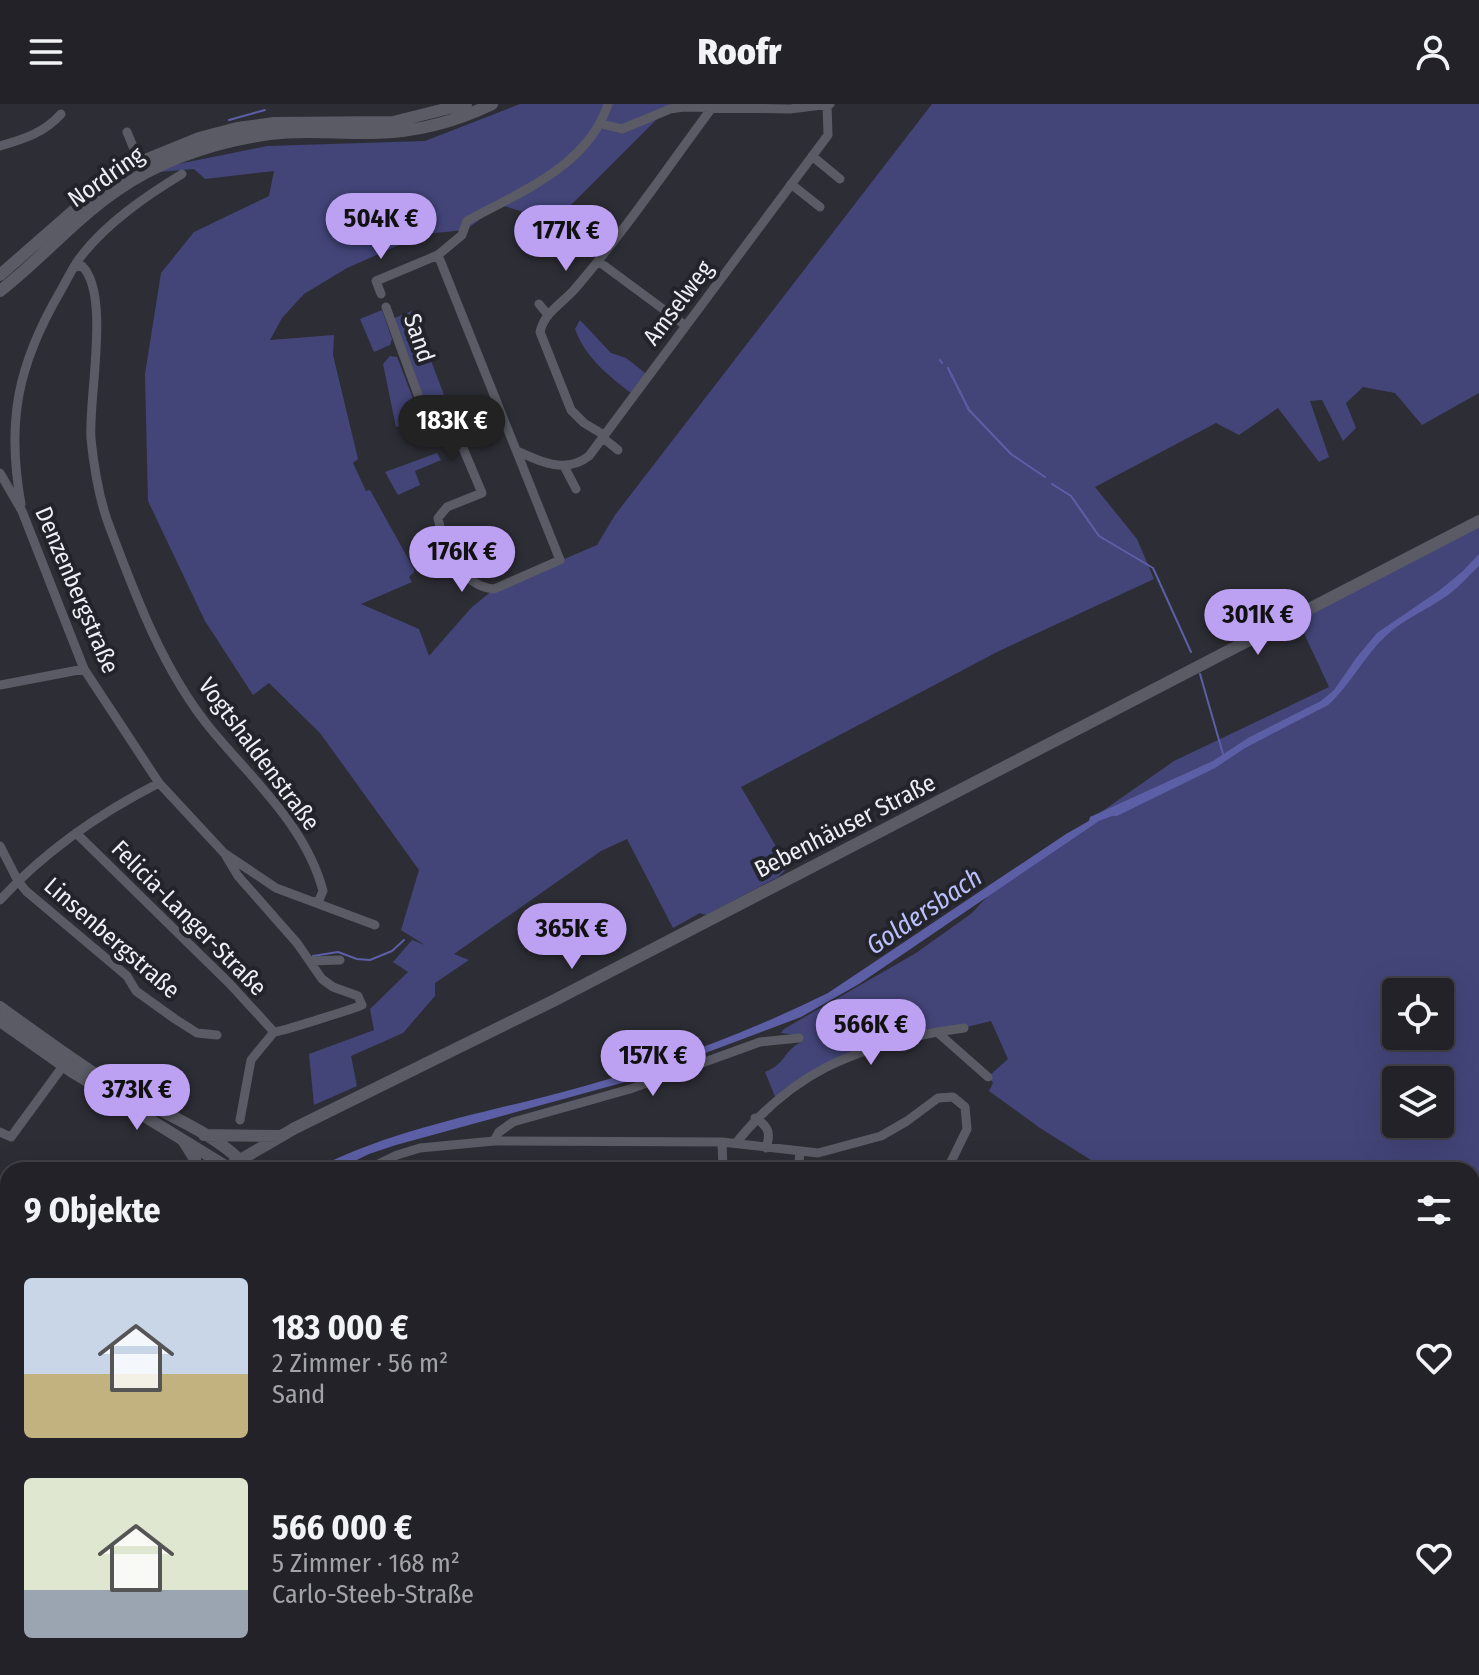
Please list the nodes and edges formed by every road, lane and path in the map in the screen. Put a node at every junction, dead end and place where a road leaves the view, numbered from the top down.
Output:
1 (466, 104) edge
2 (492, 104) edge
3 (608, 104) edge
4 (828, 104) edge
5 (711, 109) junction
6 (61, 114) dead end
7 (602, 124) junction
8 (127, 132) dead end
9 (0, 146) edge
10 (812, 156) junction
11 (142, 168) junction
12 (182, 174) dead end
13 (840, 179) dead end
14 (791, 184) junction
15 (820, 207) dead end
16 (438, 255) junction
17 (598, 261) junction
18 (75, 267) junction
19 (0, 275) edge
20 (0, 291) edge
21 (381, 294) dead end
22 (539, 304) dead end
23 (386, 307) dead end
24 (548, 315) junction
25 (686, 326) junction
26 (603, 436) junction
27 (618, 450) dead end
28 (517, 451) junction
29 (564, 466) junction
30 (15, 471) junction
31 (2, 476) edge
32 (576, 489) dead end
33 (22, 511) junction
34 (1479, 521) edge
35 (84, 669) junction
36 (0, 685) edge
37 (159, 783) junction
38 (76, 833) junction
39 (0, 846) edge
40 (224, 853) junction
41 (18, 881) junction
42 (0, 900) edge
43 (313, 902) junction
44 (375, 925) dead end
45 (340, 960) dead end
46 (311, 961) junction
47 (0, 1007) edge
48 (0, 1021) edge
49 (964, 1028) dead end
50 (274, 1032) junction
51 (937, 1032) junction
52 (217, 1035) dead end
53 (799, 1038) dead end
54 (63, 1066) junction
55 (988, 1077) dead end
56 (755, 1118) junction
57 (240, 1120) dead end
58 (0, 1132) edge
59 (204, 1135) junction
60 (281, 1136) junction
61 (181, 1138) junction
62 (494, 1141) junction
63 (722, 1142) junction
64 (736, 1143) junction
65 (766, 1148) junction
66 (800, 1153) junction
67 (195, 1162) edge
68 (226, 1162) edge
69 (230, 1162) edge
70 (242, 1162) edge
71 (383, 1162) edge
72 (723, 1162) edge
73 (799, 1162) edge
74 (951, 1162) edge

1 - 11 main road, Nordring
2 - 11 main road, Nordring
3 - 7 street
4 - 5 street
4 - 10 street, Amselweg
5 - 7 street
5 - 17 street
6 - 9 street
7 - 16 street
8 - 11 street
10 - 13 street
10 - 14 street, Amselweg
11 - 19 main road, Nordring
11 - 20 main road, Nordring
12 - 18 street
14 - 15 street
14 - 25 street, Amselweg
16 - 21 street, Sand
16 - 28 street
17 - 24 street
17 - 25 street
18 - 30 street
18 - 43 street, Vogtshaldenstraße
22 - 24 street
23 - 28 street, Sand
24 - 26 street
25 - 26 street, Amselweg
26 - 27 street
26 - 29 street, Amselweg
28 - 29 street
29 - 32 street
30 - 31 street
30 - 33 street
31 - 33 street, Denzenbergstraße
33 - 35 street, Denzenbergstraße
34 - 60 main road, Bebenhäuser Straße
35 - 36 street
35 - 37 street, Denzenbergstraße
37 - 38 street
37 - 40 street, Denzenbergstraße
38 - 41 street
38 - 50 street, Felicia-Langer-Straße
39 - 41 street, Linsenbergstraße
40 - 43 street, Denzenbergstraße
40 - 46 street
41 - 42 street
41 - 52 street, Linsenbergstraße
43 - 44 street, Denzenbergstraße
45 - 46 street
46 - 50 street
47 - 59 main road
48 - 54 main road
49 - 51 street
50 - 57 street
51 - 55 street
51 - 56 street
53 - 62 street
54 - 58 street
54 - 61 main road
56 - 64 street
56 - 65 street
59 - 60 main road
59 - 69 main road
60 - 70 main road, Bebenhäuser Straße
61 - 67 main road
61 - 68 main road
62 - 63 street
62 - 71 street
63 - 64 street
63 - 72 street
64 - 65 street
65 - 66 street
66 - 73 street
66 - 74 street

